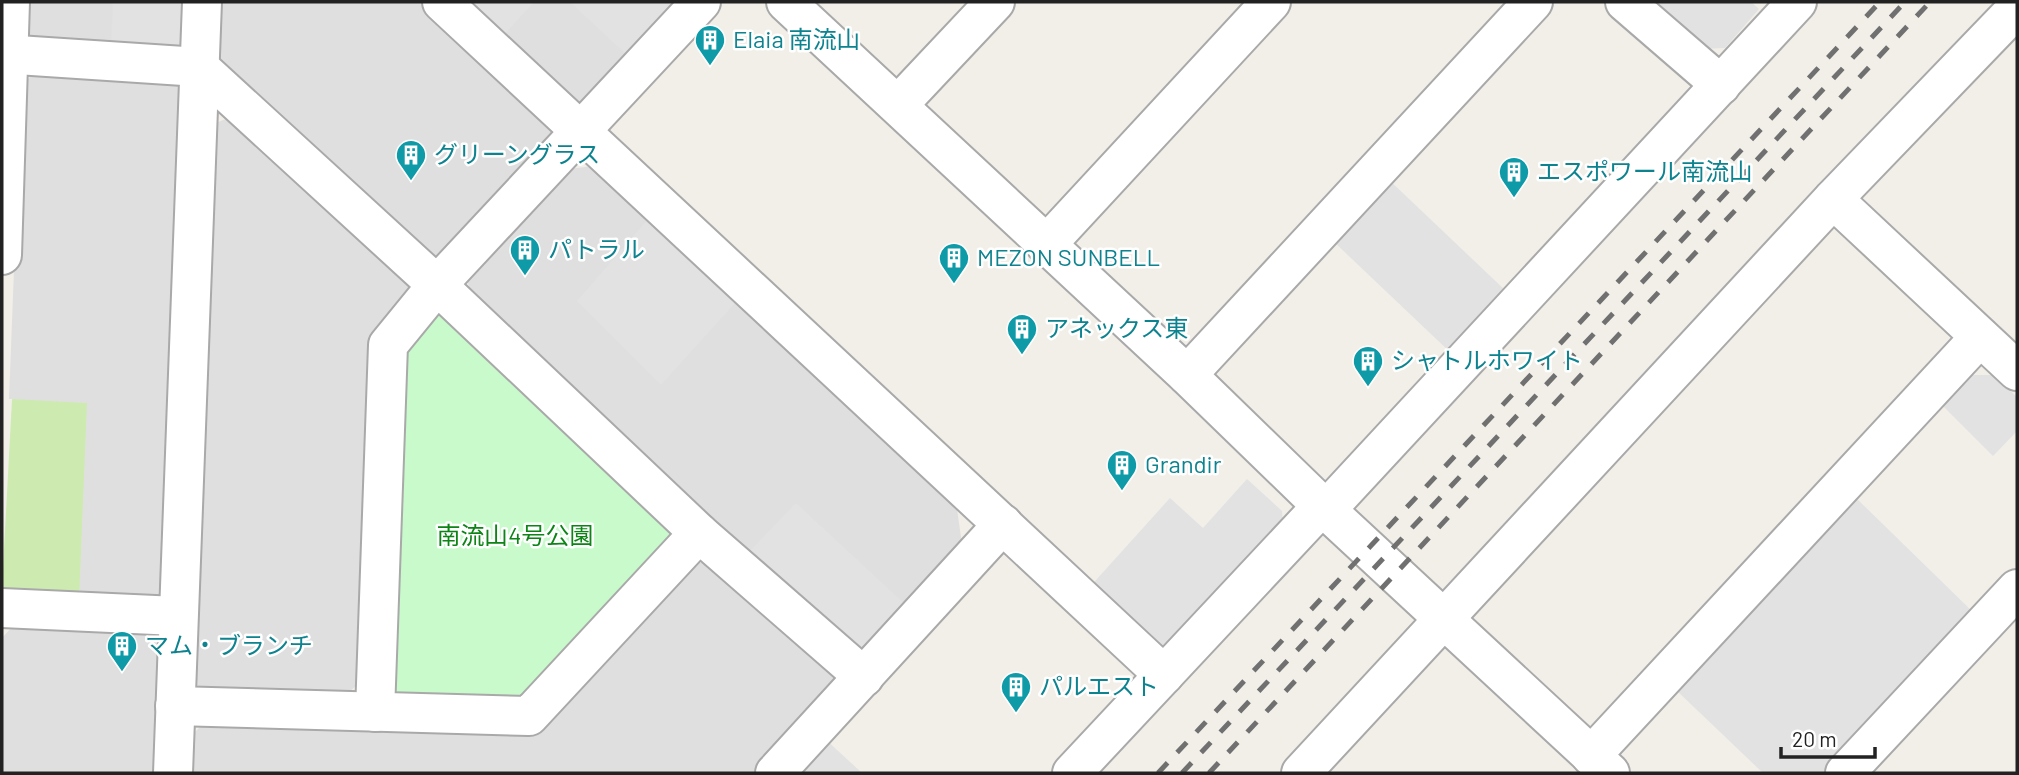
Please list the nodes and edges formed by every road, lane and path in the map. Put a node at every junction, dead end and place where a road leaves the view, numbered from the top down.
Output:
1 (10, 2) edge
2 (202, 2) edge
3 (442, 2) edge
4 (701, 2) edge
5 (786, 2) edge
6 (995, 2) edge
7 (1271, 2) edge
8 (1533, 2) edge
9 (1625, 2) edge
10 (1797, 2) edge
11 (2017, 8) edge
12 (5, 54) edge
13 (199, 67) junction
14 (1721, 85) junction
15 (898, 105) junction
16 (581, 132) junction
17 (1833, 199) junction
18 (2, 237) edge
19 (1046, 245) junction
20 (2, 256) edge
21 (437, 285) junction
22 (1980, 337) junction
23 (2017, 371) edge
24 (1187, 375) junction
25 (1324, 508) junction
26 (1003, 524) junction
27 (699, 533) junction
28 (2017, 589) edge
29 (2, 608) edge
30 (177, 616) junction
31 (1444, 618) junction
32 (1164, 676) junction
33 (864, 677) junction
34 (175, 706) junction
35 (375, 712) junction
36 (1601, 764) edge
37 (173, 773) edge
38 (775, 773) edge
39 (1072, 773) edge
40 (1301, 773) edge
41 (1844, 773) edge

1 - 12 street
2 - 13 street
3 - 16 street
4 - 16 street
5 - 15 street
6 - 15 street
7 - 19 street
8 - 24 street
9 - 14 street
10 - 14 street
11 - 17 street
12 - 13 street
12 - 18 street
13 - 21 street
13 - 30 street
14 - 25 street
15 - 19 street
16 - 21 street
16 - 26 street
17 - 22 street
17 - 31 street
18 - 20 street
19 - 24 street
21 - 27 street
21 - 35 street
22 - 23 street
22 - 36 street
24 - 25 street
25 - 31 street
25 - 32 street
26 - 32 street
26 - 33 street
27 - 33 street
27 - 35 street
28 - 41 street
29 - 30 street
30 - 34 street
31 - 36 street
31 - 40 street
32 - 39 street
33 - 38 street
34 - 35 street
34 - 37 street

